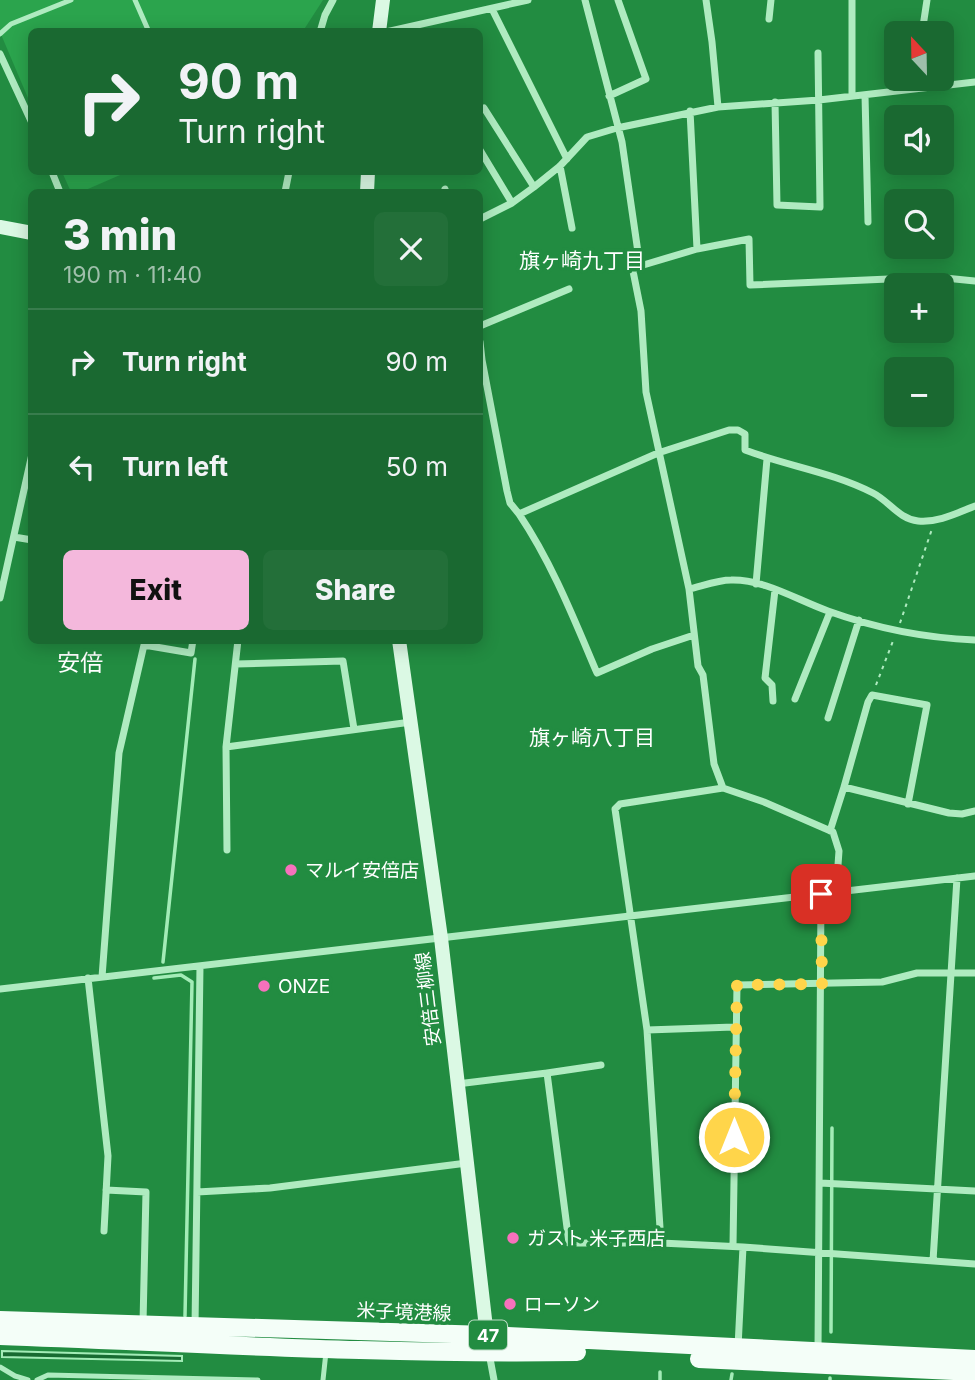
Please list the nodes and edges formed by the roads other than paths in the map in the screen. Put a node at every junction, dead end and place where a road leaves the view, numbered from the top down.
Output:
1 (71, 0) edge
2 (135, 0) edge
3 (333, 0) edge
4 (383, 0) edge
5 (528, 0) edge
6 (585, 0) edge
7 (618, 0) edge
8 (706, 0) edge
9 (771, 0) edge
10 (852, 0) edge
11 (928, 0) edge
12 (492, 9) junction
13 (769, 19) dead end
14 (924, 21) edge
15 (431, 23) junction
16 (147, 28) edge
17 (321, 28) edge
18 (380, 28) edge
19 (406, 28) edge
20 (433, 28) edge
21 (0, 34) edge
22 (818, 53) dead end
23 (0, 54) edge
24 (975, 82) edge
25 (954, 84) edge
26 (897, 91) edge
27 (865, 95) junction
28 (609, 96) junction
29 (852, 96) junction
30 (819, 100) junction
31 (775, 102) junction
32 (718, 107) junction
33 (484, 108) dead end
34 (690, 111) junction
35 (28, 114) edge
36 (617, 128) junction
37 (483, 155) edge
38 (567, 159) junction
39 (560, 166) junction
40 (534, 187) junction
41 (512, 203) junction
42 (483, 218) edge
43 (868, 222) dead end
44 (0, 227) edge
45 (572, 228) dead end
46 (28, 232) edge
47 (697, 250) junction
48 (640, 266) junction
49 (975, 281) edge
50 (569, 289) dead end
51 (483, 325) edge
52 (483, 370) edge
53 (658, 453) junction
54 (767, 458) junction
55 (28, 472) edge
56 (975, 506) edge
57 (519, 514) junction
58 (14, 537) junction
59 (28, 539) edge
60 (756, 584) junction
61 (689, 589) junction
62 (775, 590) junction
63 (0, 598) edge
64 (830, 612) junction
65 (859, 620) junction
66 (694, 635) junction
67 (975, 640) edge
68 (192, 644) edge
69 (238, 644) edge
70 (400, 644) edge
71 (236, 664) junction
72 (795, 699) dead end
73 (773, 701) dead end
74 (828, 718) dead end
75 (411, 722) junction
76 (354, 729) junction
77 (226, 747) junction
78 (844, 787) junction
79 (723, 788) junction
80 (908, 804) junction
81 (975, 810) edge
82 (830, 831) junction
83 (227, 850) dead end
84 (975, 876) edge
85 (957, 878) junction
86 (836, 893) junction
87 (821, 894) junction
88 (632, 916) junction
89 (441, 938) junction
90 (200, 966) junction
91 (950, 972) junction
92 (975, 973) edge
93 (102, 977) junction
94 (88, 978) junction
95 (822, 984) junction
96 (0, 989) edge
97 (734, 1027) junction
98 (647, 1030) junction
99 (601, 1065) dead end
100 (547, 1073) junction
101 (457, 1084) junction
102 (467, 1163) junction
103 (820, 1183) junction
104 (938, 1189) junction
105 (106, 1190) junction
106 (975, 1191) edge
107 (197, 1192) junction
108 (104, 1231) dead end
109 (661, 1243) junction
110 (733, 1246) junction
111 (743, 1247) junction
112 (820, 1252) junction
113 (933, 1261) junction
114 (975, 1264) edge
115 (0, 1320) edge
116 (143, 1324) junction
117 (195, 1335) junction
118 (0, 1336) edge
119 (488, 1344) junction
120 (327, 1349) junction
121 (738, 1349) junction
122 (818, 1353) junction
123 (975, 1359) edge
124 (0, 1367) edge
125 (975, 1372) edge
126 (28, 1380) edge
127 (37, 1380) edge
128 (258, 1380) edge
129 (323, 1380) edge
130 (494, 1380) edge

1 - 21 lane
2 - 16 lane
3 - 17 street
4 - 18 street
5 - 12 street
6 - 28 street
7 - 28 street
8 - 32 street
9 - 13 street
10 - 29 street
11 - 14 street
12 - 15 street
12 - 38 street
15 - 19 street
15 - 20 street
22 - 30 street
23 - 35 street
24 - 25 street
26 - 27 street
27 - 29 street
27 - 43 street
28 - 36 street
29 - 30 street
30 - 31 street
30 - 31 street
31 - 32 street
32 - 34 street
33 - 40 street
34 - 36 street
34 - 47 street
36 - 38 street
36 - 48 street
37 - 41 street
38 - 39 street
39 - 40 street
39 - 45 street
40 - 41 street
41 - 42 street
44 - 46 street
47 - 48 street
47 - 49 street
48 - 53 street
50 - 51 street
52 - 57 street
53 - 54 street
53 - 57 street
53 - 61 street
54 - 56 street
54 - 60 street
55 - 58 street
57 - 66 street
58 - 59 street
58 - 63 street
60 - 61 street
60 - 62 street
61 - 66 street
62 - 64 street
62 - 73 street
64 - 65 street
64 - 72 street
65 - 67 street
65 - 74 street
66 - 79 street
68 - 93 street
69 - 71 street
70 - 75 street, 安倍三柳線
71 - 76 street
71 - 77 street
75 - 76 street
75 - 89 street, 安倍三柳線
76 - 77 street
77 - 83 street
78 - 80 street
78 - 80 street
78 - 82 street
79 - 82 street
79 - 88 street
80 - 81 street
82 - 86 street
84 - 85 street
85 - 86 street
85 - 91 street
86 - 87 street
87 - 88 street
87 - 95 street
88 - 89 street
88 - 98 street
89 - 90 street
89 - 101 street, 安倍三柳線
90 - 93 street
90 - 107 street
91 - 92 street
91 - 95 street
91 - 104 street
93 - 94 street
94 - 96 street
94 - 105 street
95 - 97 street
95 - 103 street
97 - 98 street
97 - 110 street
98 - 109 street
99 - 100 street
100 - 101 street
100 - 109 street
101 - 102 street, 安倍三柳線
102 - 107 street
102 - 119 street, 安倍三柳線
103 - 104 street
103 - 112 street
104 - 106 street
104 - 113 street
105 - 108 street
105 - 116 street
107 - 117 street
109 - 110 street
110 - 111 street
111 - 112 street
111 - 121 street
112 - 113 street
112 - 122 street
113 - 114 street
115 - 116 main road, 米子境港線 / 47
116 - 117 main road, 米子境港線 / 47
117 - 118 main road, 米子境港線 / 47
117 - 119 main road, 米子境港線 / 47
117 - 120 main road, 米子境港線 / 47
119 - 120 main road, 米子境港線 / 47
119 - 121 main road, 米子境港線 / 47
119 - 125 main road, 米子境港線 / 47
119 - 130 street
120 - 129 lane
121 - 122 main road, 米子境港線 / 47
122 - 123 main road, 米子境港線 / 47
124 - 126 lane
127 - 128 lane

